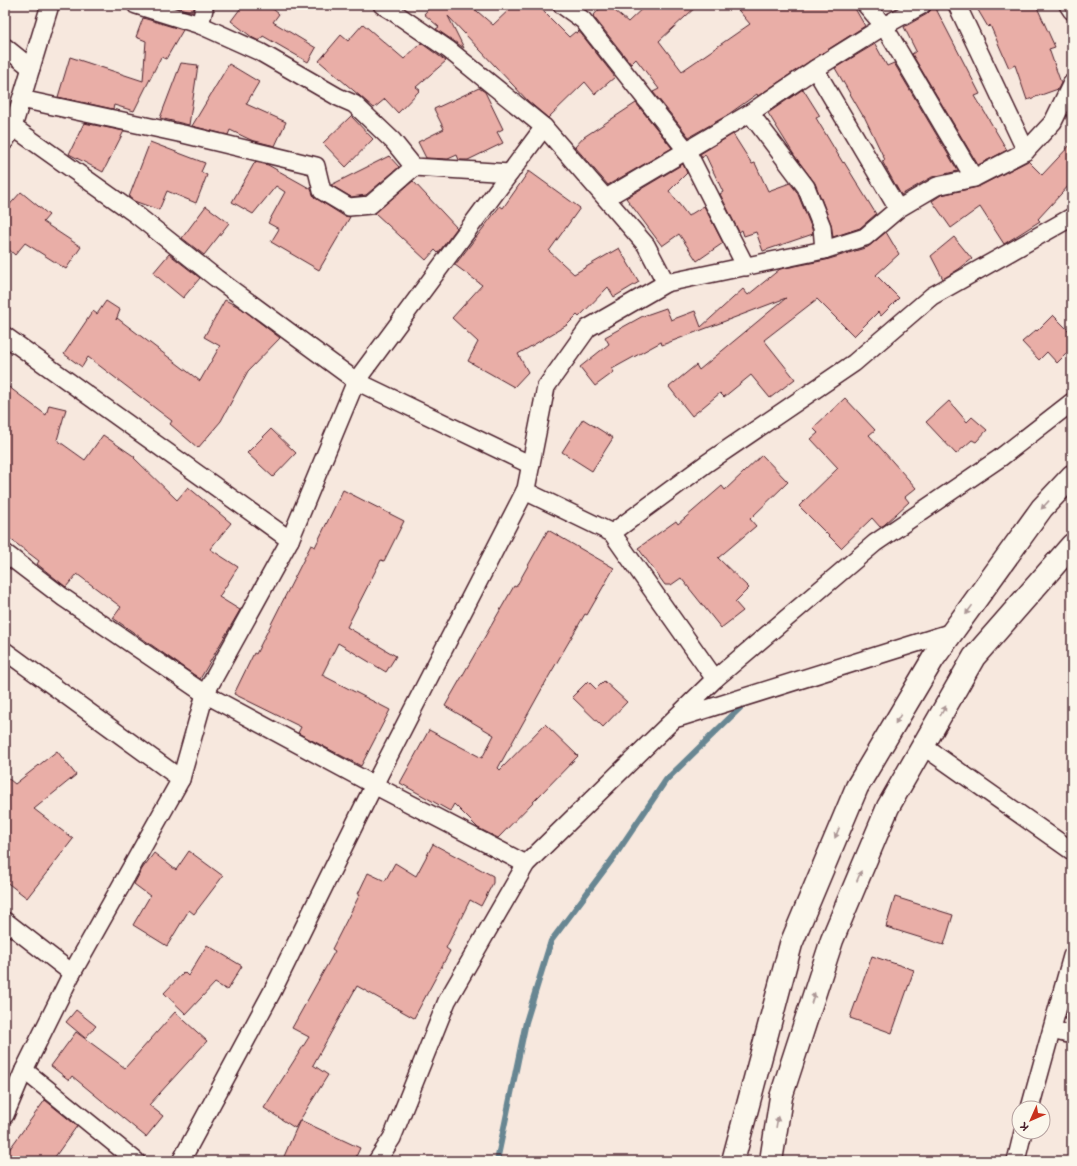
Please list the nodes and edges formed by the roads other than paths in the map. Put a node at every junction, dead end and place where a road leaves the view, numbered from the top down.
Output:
1 (50, 5) edge
2 (136, 5) edge
3 (205, 5) edge
4 (382, 5) edge
5 (562, 5) edge
6 (866, 5) edge
7 (922, 5) edge
8 (957, 5) edge
9 (1068, 5) edge
10 (1072, 11) edge
11 (200, 25) junction
12 (884, 26) junction
13 (5, 47) edge
14 (31, 68) junction
15 (815, 69) junction
16 (1072, 83) edge
17 (21, 99) junction
18 (750, 113) junction
19 (544, 127) junction
20 (9, 134) edge
21 (687, 151) junction
22 (1026, 151) junction
23 (414, 167) junction
24 (510, 173) junction
25 (974, 178) junction
26 (606, 198) junction
27 (898, 209) junction
28 (1072, 217) edge
29 (824, 250) junction
30 (746, 267) junction
31 (666, 283) junction
32 (5, 336) edge
33 (356, 381) junction
34 (1072, 402) edge
35 (531, 464) junction
36 (1072, 476) edge
37 (525, 491) junction
38 (612, 533) junction
39 (290, 540) junction
40 (1072, 545) edge
41 (5, 553) edge
42 (952, 632) junction
43 (5, 651) edge
44 (715, 679) junction
45 (205, 694) junction
46 (674, 719) junction
47 (923, 746) junction
48 (181, 779) junction
49 (374, 785) junction
50 (1072, 851) edge
51 (526, 864) junction
52 (5, 922) edge
53 (1072, 956) edge
54 (72, 973) junction
55 (1052, 1030) junction
56 (1072, 1035) edge
57 (24, 1070) junction
58 (1032, 1100) edge
59 (5, 1115) edge
60 (1021, 1140) edge
61 (136, 1161) edge
62 (181, 1161) edge
63 (377, 1161) edge
64 (734, 1161) edge
65 (771, 1161) edge
66 (1016, 1161) edge

1 - 14 street
2 - 11 street
3 - 11 street
4 - 19 street
5 - 21 street
6 - 12 street
7 - 12 street
8 - 22 street
9 - 10 street
11 - 23 street
12 - 15 street
12 - 25 street
13 - 14 street
14 - 17 street
15 - 18 street
15 - 27 street
16 - 22 street
17 - 20 street
17 - 23 street
18 - 21 street
18 - 29 street
19 - 24 street
19 - 26 street
20 - 33 street
21 - 26 street
21 - 30 street
22 - 25 street
23 - 24 street
24 - 33 street
25 - 27 street
26 - 31 street
27 - 29 street
28 - 38 street
29 - 30 street
30 - 31 street
31 - 35 street
32 - 39 street
33 - 35 street
33 - 39 street
34 - 44 street
35 - 37 street
36 -> 42 main road
37 - 38 street
37 - 49 street
38 - 44 street
39 - 45 street
47 -> 40 main road
41 - 45 street
42 - 46 street
42 -> 64 main road
43 - 48 street
44 - 46 street
45 - 48 street
45 - 49 street
46 - 51 street
47 - 50 street
65 -> 47 main road
48 - 54 street
49 - 51 street
49 - 62 street
51 - 63 street
52 - 54 street
53 - 55 street
54 - 57 street
55 - 56 street
55 - 58 street
57 - 59 street
57 - 61 street
60 - 66 street

